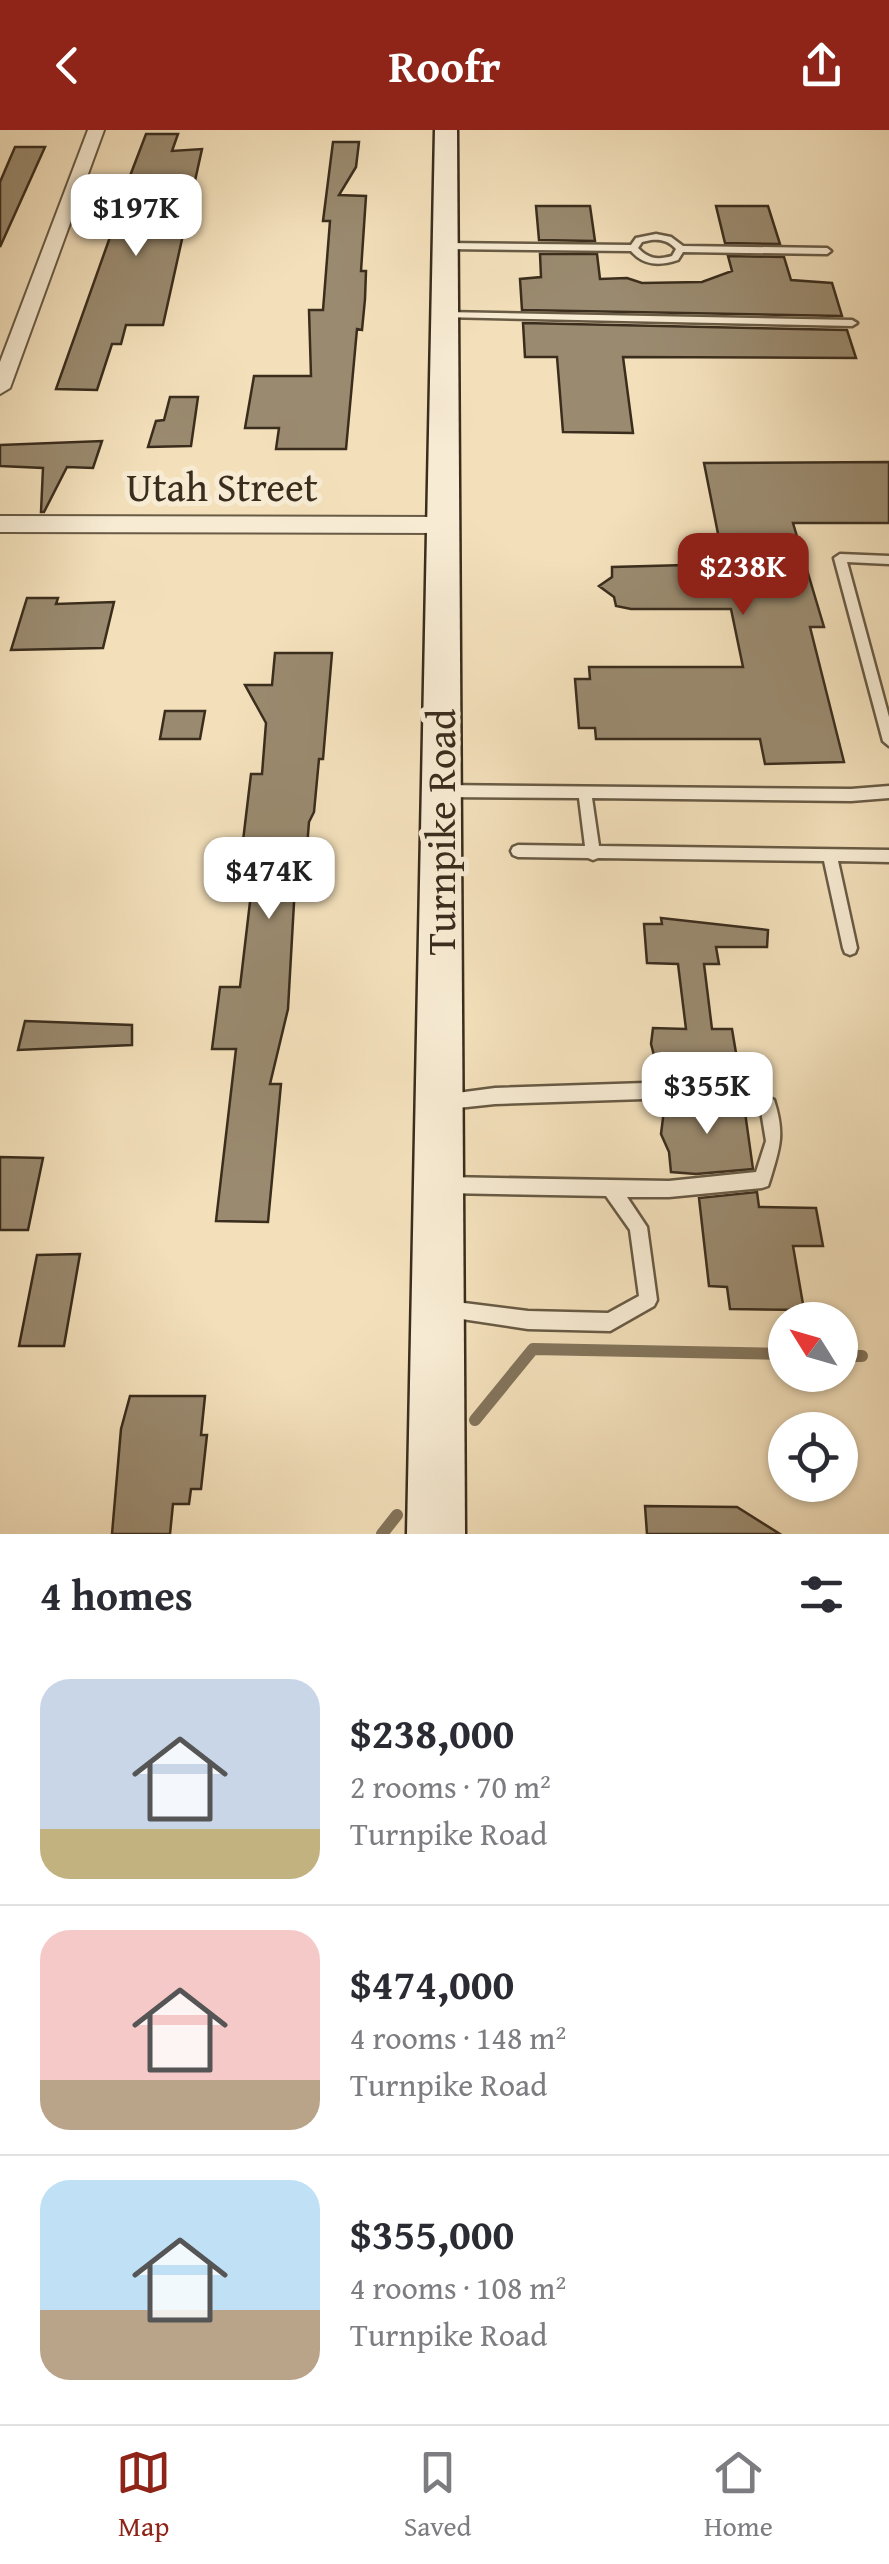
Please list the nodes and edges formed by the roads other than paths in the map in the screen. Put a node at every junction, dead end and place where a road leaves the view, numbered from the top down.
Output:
1 (96, 130) edge
2 (446, 130) edge
3 (445, 246) junction
4 (634, 248) junction
5 (680, 249) junction
6 (828, 251) dead end
7 (445, 315) junction
8 (852, 323) dead end
9 (0, 388) edge
10 (0, 524) edge
11 (443, 525) junction
12 (889, 560) edge
13 (889, 741) edge
14 (442, 791) junction
15 (889, 792) edge
16 (585, 794) junction
17 (518, 851) dead end
18 (593, 854) junction
19 (830, 855) junction
20 (889, 856) edge
21 (850, 948) dead end
22 (440, 1102) junction
23 (439, 1185) junction
24 (611, 1188) junction
25 (438, 1308) junction
26 (436, 1534) edge

1 - 9 street
2 - 3 main road, Turnpike Road
3 - 4 lane
3 - 7 main road, Turnpike Road
4 - 5 lane
4 - 5 lane
5 - 6 lane
7 - 8 lane
7 - 11 main road, Turnpike Road
10 - 11 street, Utah Street
11 - 14 main road, Turnpike Road
12 - 13 lane
14 - 16 lane
14 - 22 main road, Turnpike Road
15 - 16 lane
16 - 18 lane
17 - 18 lane
18 - 19 lane
19 - 20 lane
19 - 21 lane
22 - 23 main road, Turnpike Road
22 - 24 lane
23 - 24 lane
23 - 25 main road, Turnpike Road
24 - 25 lane
25 - 26 main road, Turnpike Road

